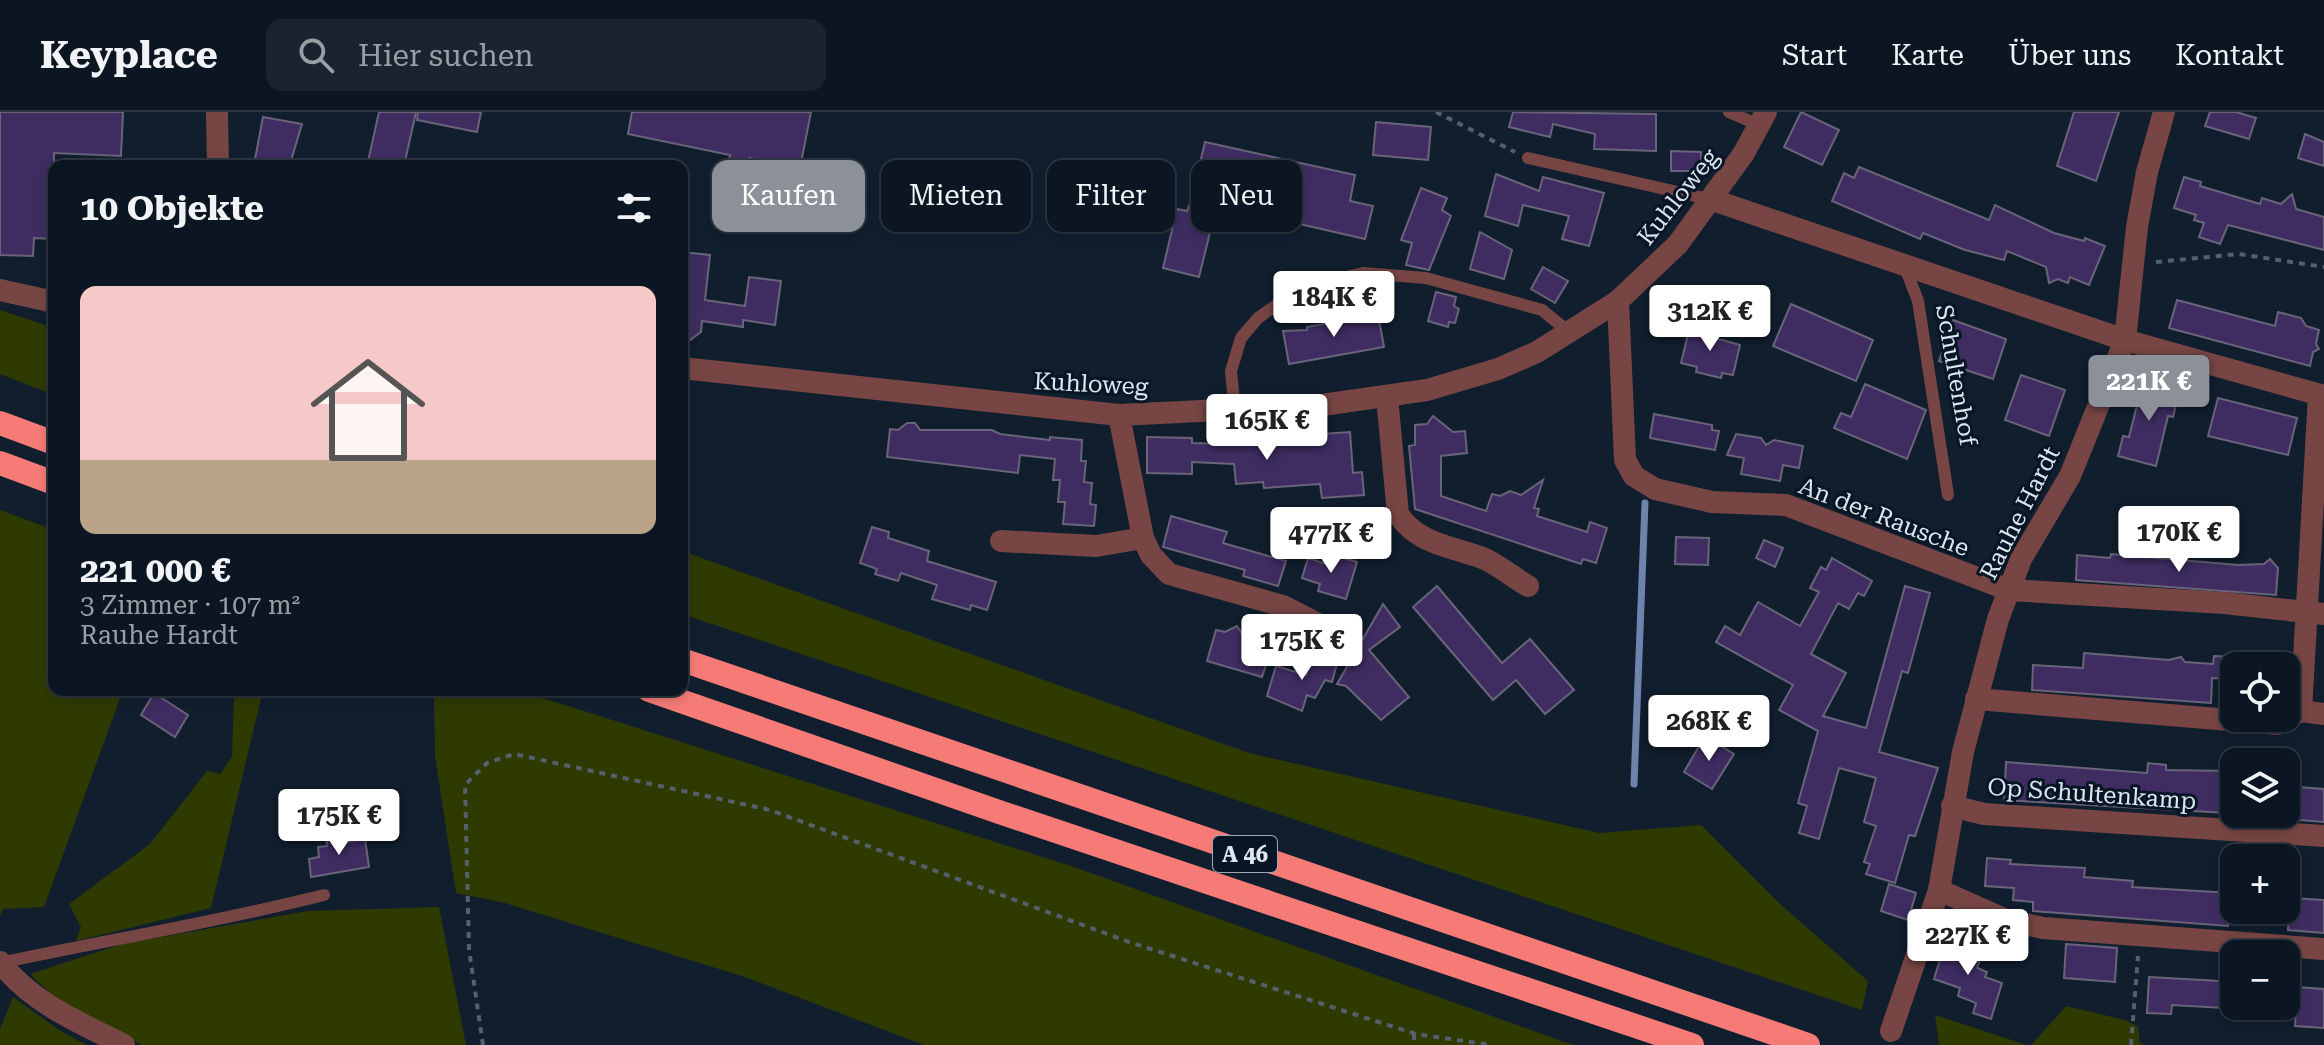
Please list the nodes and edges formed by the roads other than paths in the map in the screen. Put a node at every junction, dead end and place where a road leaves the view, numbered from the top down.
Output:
1 (217, 112) edge
2 (1729, 112) edge
3 (2164, 112) edge
4 (1762, 119) edge
5 (1528, 158) road end
6 (218, 160) edge
7 (1713, 200) junction
8 (1904, 265) junction
9 (0, 290) edge
10 (48, 301) edge
11 (1618, 301) junction
12 (1569, 332) junction
13 (2125, 340) junction
14 (688, 369) edge
15 (2322, 395) edge
16 (1387, 397) junction
17 (1235, 411) junction
18 (1119, 415) junction
19 (0, 423) edge
20 (48, 441) edge
21 (0, 463) edge
22 (48, 481) edge
23 (1948, 495) dead end
24 (1143, 538) junction
25 (1001, 541) dead end
26 (1528, 586) dead end
27 (2009, 590) junction
28 (2314, 613) edge
29 (1330, 630) dead end
30 (688, 662) edge
31 (666, 696) edge
32 (1976, 699) junction
33 (2301, 711) junction
34 (2324, 714) edge
35 (1952, 806) junction
36 (2324, 836) edge
37 (1939, 890) junction
38 (324, 895) dead end
39 (2324, 949) edge
40 (0, 963) edge
41 (1891, 1031) dead end
42 (124, 1045) edge
43 (1692, 1045) edge
44 (1808, 1045) edge

1 - 6 street
2 - 4 lane
3 - 13 street, Rauhe Hardt
4 - 7 street, Kuhloweg
5 - 7 lane
7 - 8 street, Schultenhof
7 - 11 street, Kuhloweg
8 - 13 street, Schultenhof
8 - 23 lane, Schultenhof
9 - 10 street
11 - 12 street, Kuhloweg
11 - 27 street, An der Rausche
12 - 16 street, Kuhloweg
12 - 17 lane
13 - 15 street, Schultenhof
13 - 27 street, Rauhe Hardt
14 - 18 street, Kuhloweg
15 - 28 street
16 - 17 street, Kuhloweg
16 - 26 street
17 - 18 street, Kuhloweg
18 - 24 street
19 - 20 highway
21 - 22 highway
24 - 25 street
24 - 29 street
27 - 28 street
27 - 32 street, Rauhe Hardt
28 - 33 street
30 - 44 highway, A 46
31 - 43 highway, A 46
32 - 33 street
32 - 35 street, Rauhe Hardt
33 - 34 street
35 - 36 street, Op Schultenkamp
35 - 37 street, Rauhe Hardt
37 - 39 street
37 - 41 street, Rauhe Hardt
38 - 40 lane
40 - 42 street

